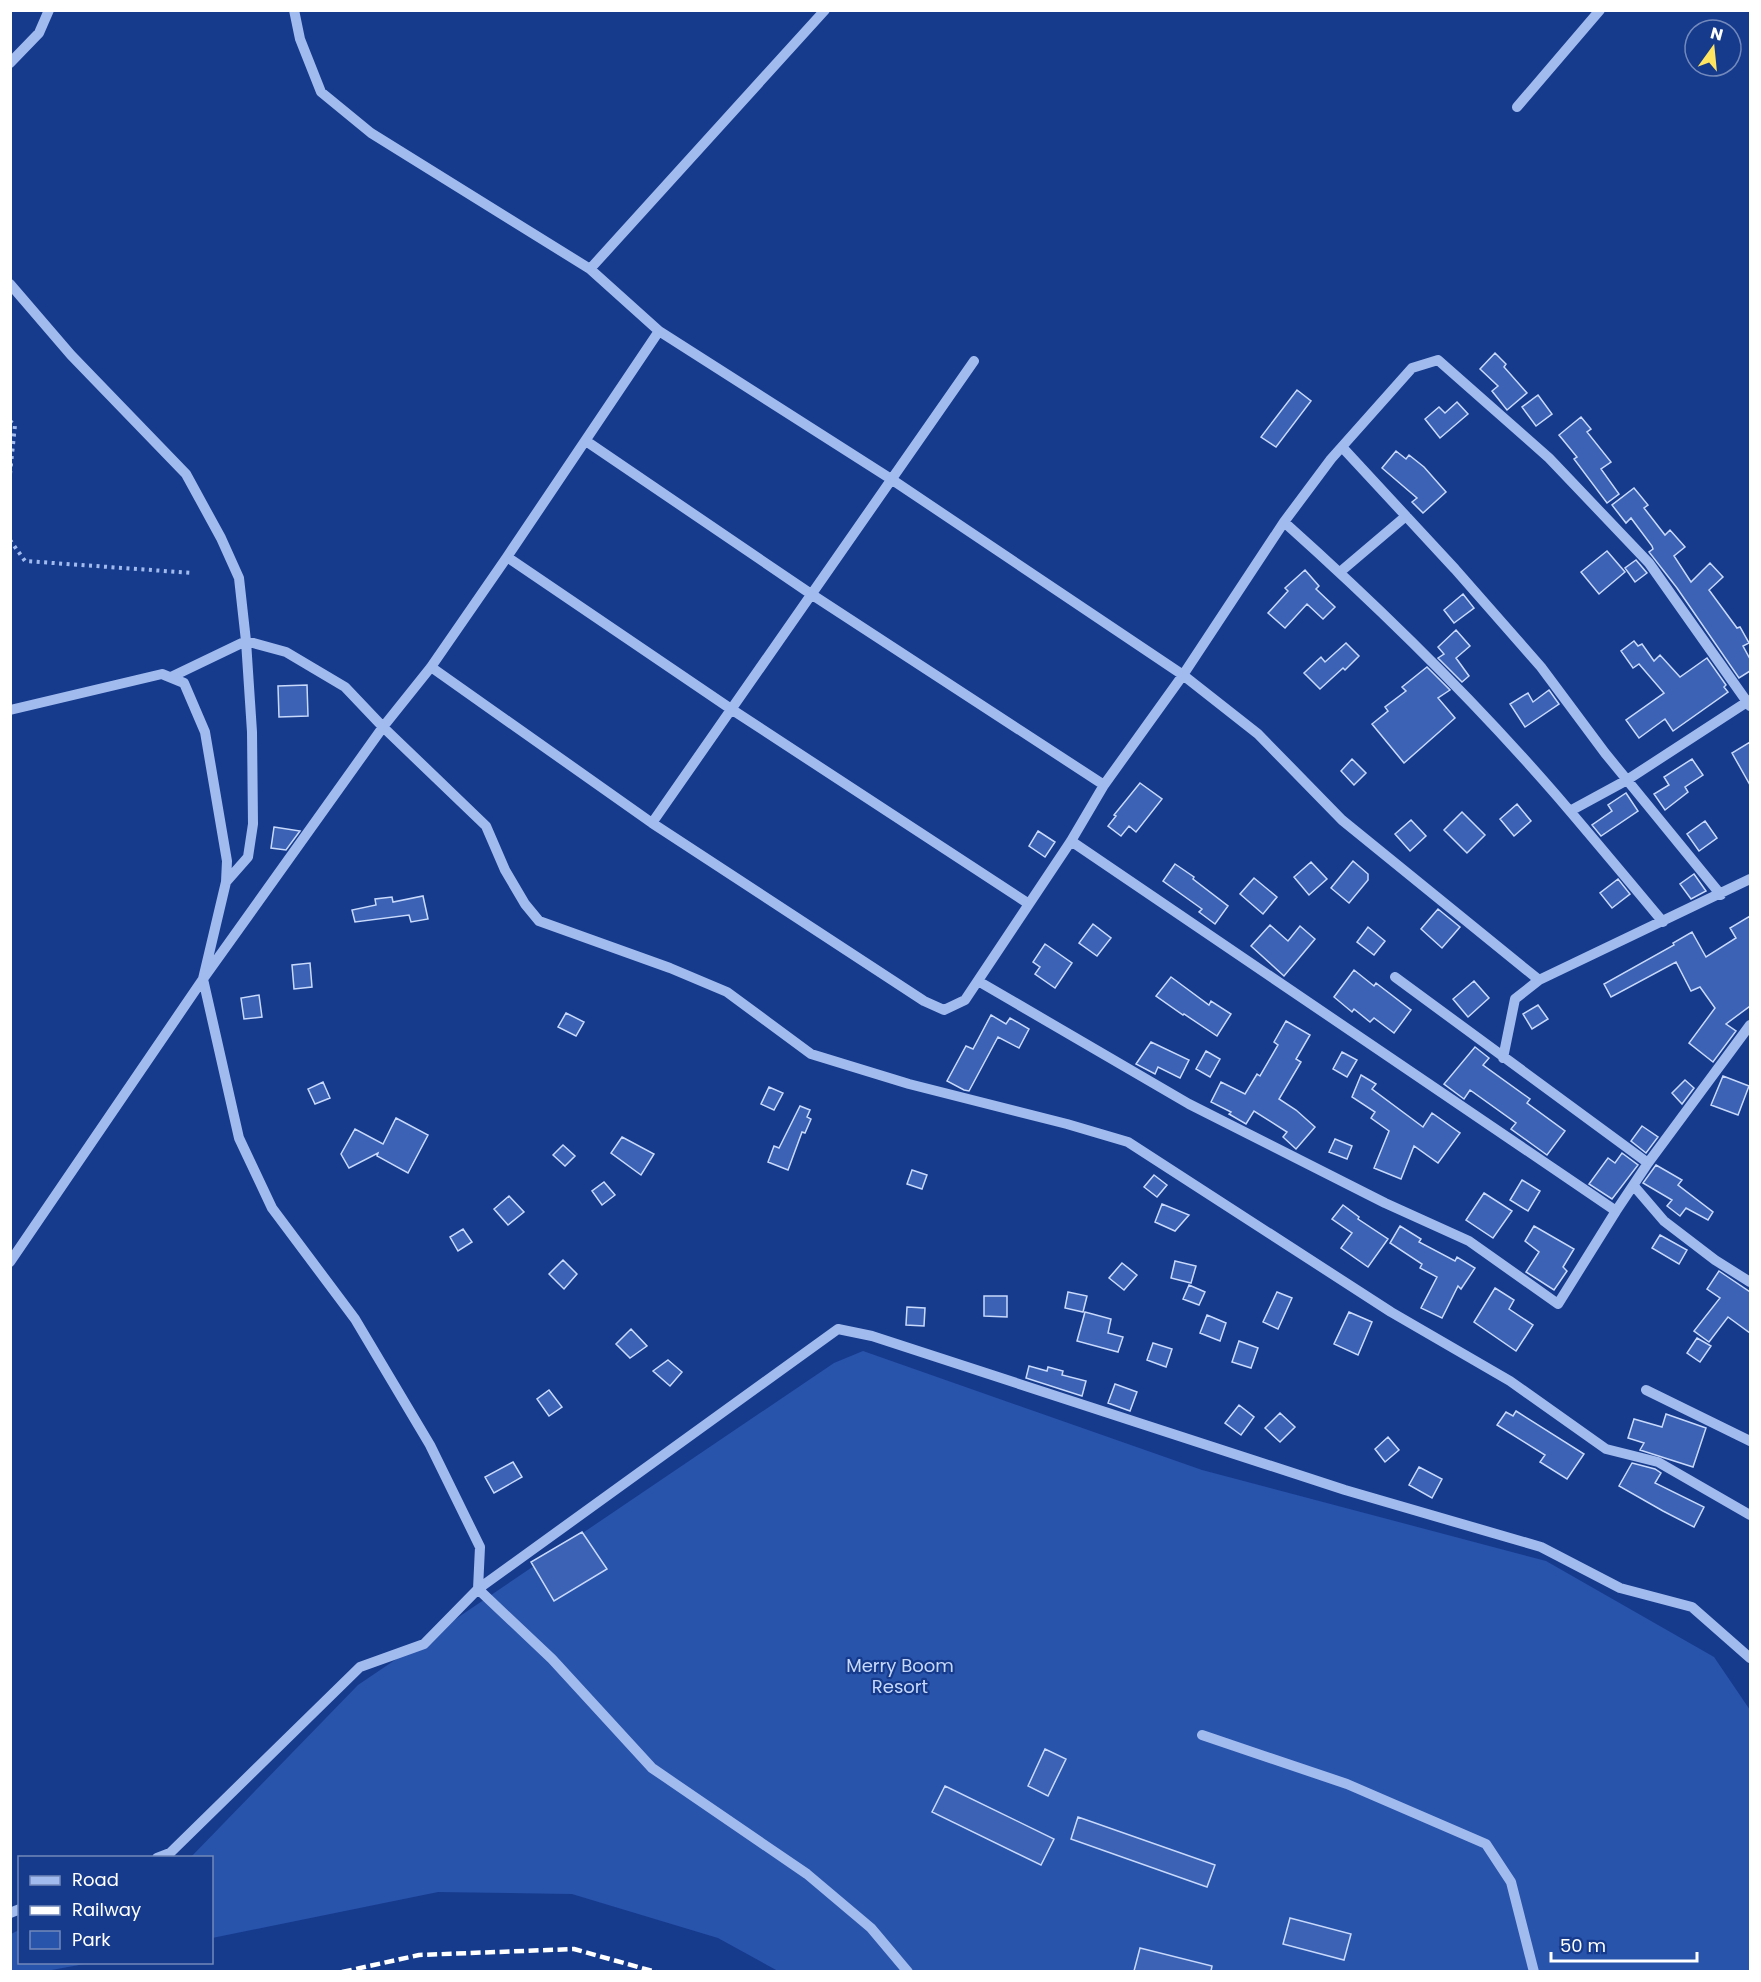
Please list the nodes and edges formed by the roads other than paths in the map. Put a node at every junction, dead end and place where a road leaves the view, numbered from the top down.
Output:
1 (49, 10) edge
2 (294, 10) edge
3 (825, 10) edge
4 (1600, 10) edge
5 (10, 63) edge
6 (1517, 107) dead end
7 (590, 269) junction
8 (10, 285) edge
9 (658, 332) junction
10 (974, 361) dead end
11 (586, 441) junction
12 (1342, 447) junction
13 (891, 479) junction
14 (1406, 516) junction
15 (1284, 522) junction
16 (507, 557) junction
17 (1340, 572) junction
18 (811, 594) junction
19 (246, 641) junction
20 (431, 667) junction
21 (1183, 675) junction
22 (171, 677) junction
23 (1750, 703) edge
24 (731, 709) junction
25 (10, 710) edge
26 (383, 727) junction
27 (1627, 780) junction
28 (1104, 785) junction
29 (1570, 812) junction
30 (652, 823) junction
31 (1071, 841) junction
32 (1750, 879) edge
33 (226, 882) junction
34 (1721, 895) junction
35 (1029, 904) junction
36 (1663, 922) junction
37 (1395, 977) dead end
38 (203, 979) junction
39 (1539, 980) junction
40 (978, 981) junction
41 (1750, 1025) edge
42 (1503, 1058) junction
43 (1648, 1162) junction
44 (1635, 1186) junction
45 (1616, 1211) junction
46 (10, 1262) edge
47 (1750, 1282) edge
48 (1646, 1390) dead end
49 (1750, 1441) edge
50 (1750, 1515) edge
51 (478, 1589) junction
52 (1750, 1658) edge
53 (1202, 1735) dead end
54 (160, 1856) edge
55 (908, 1971) edge
56 (1534, 1971) edge

1 - 5 street
2 - 7 street
3 - 7 street
4 - 6 street
7 - 9 street
8 - 19 street
9 - 11 street
9 - 13 street
10 - 13 street
11 - 16 street
11 - 18 street
12 - 14 street
12 - 15 street
12 - 23 street
13 - 18 street
13 - 21 street
14 - 17 street
14 - 27 street
15 - 17 street
15 - 21 street
16 - 20 street
16 - 24 street
17 - 29 street
18 - 24 street
18 - 28 street
19 - 22 street
19 - 26 street
19 - 33 street
20 - 26 street
20 - 30 street
21 - 28 street
21 - 39 street
22 - 25 street
22 - 33 street
23 - 27 street
24 - 30 street
24 - 35 street
26 - 38 street
26 - 50 street
27 - 29 street
27 - 34 street
28 - 31 street
29 - 36 street
30 - 40 street
31 - 35 street
31 - 45 street
32 - 34 street
33 - 38 street
34 - 36 street
35 - 40 street
36 - 39 street
37 - 42 street
38 - 46 street
38 - 51 street
39 - 42 street
40 - 45 street
41 - 43 street
42 - 43 street
43 - 44 street
44 - 45 street
44 - 47 street
48 - 49 street
51 - 52 street
51 - 54 street
51 - 55 street
53 - 56 street

